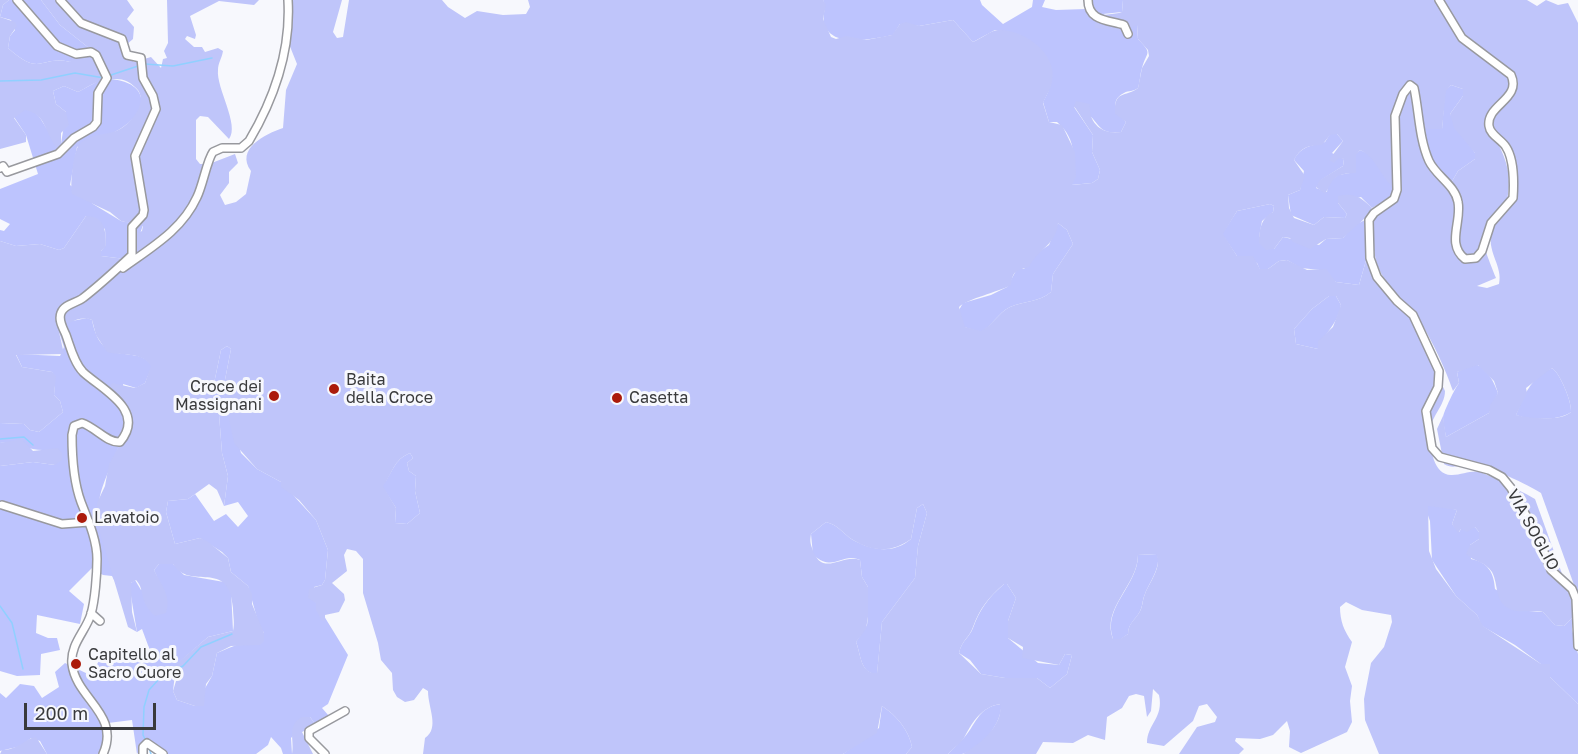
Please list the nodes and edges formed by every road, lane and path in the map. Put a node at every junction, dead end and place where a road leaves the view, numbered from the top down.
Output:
1 (17, 0) edge
2 (60, 0) edge
3 (288, 0) edge
4 (1088, 0) edge
5 (1439, 0) edge
6 (1128, 34) dead end
7 (0, 168) edge
8 (116, 270) junction
9 (2, 505) dead end
10 (89, 522) junction
11 (91, 613) junction
12 (100, 621) dead end
13 (1578, 646) edge
14 (345, 711) dead end
15 (104, 754) edge
16 (143, 754) edge
17 (164, 754) edge
18 (325, 754) edge

1 - 7 street
2 - 8 street
3 - 8 street
4 - 6 street
5 - 13 street, VIA SOGLIO
8 - 10 street
9 - 10 street
10 - 11 street
11 - 12 street
11 - 15 street
14 - 18 street
16 - 17 street

